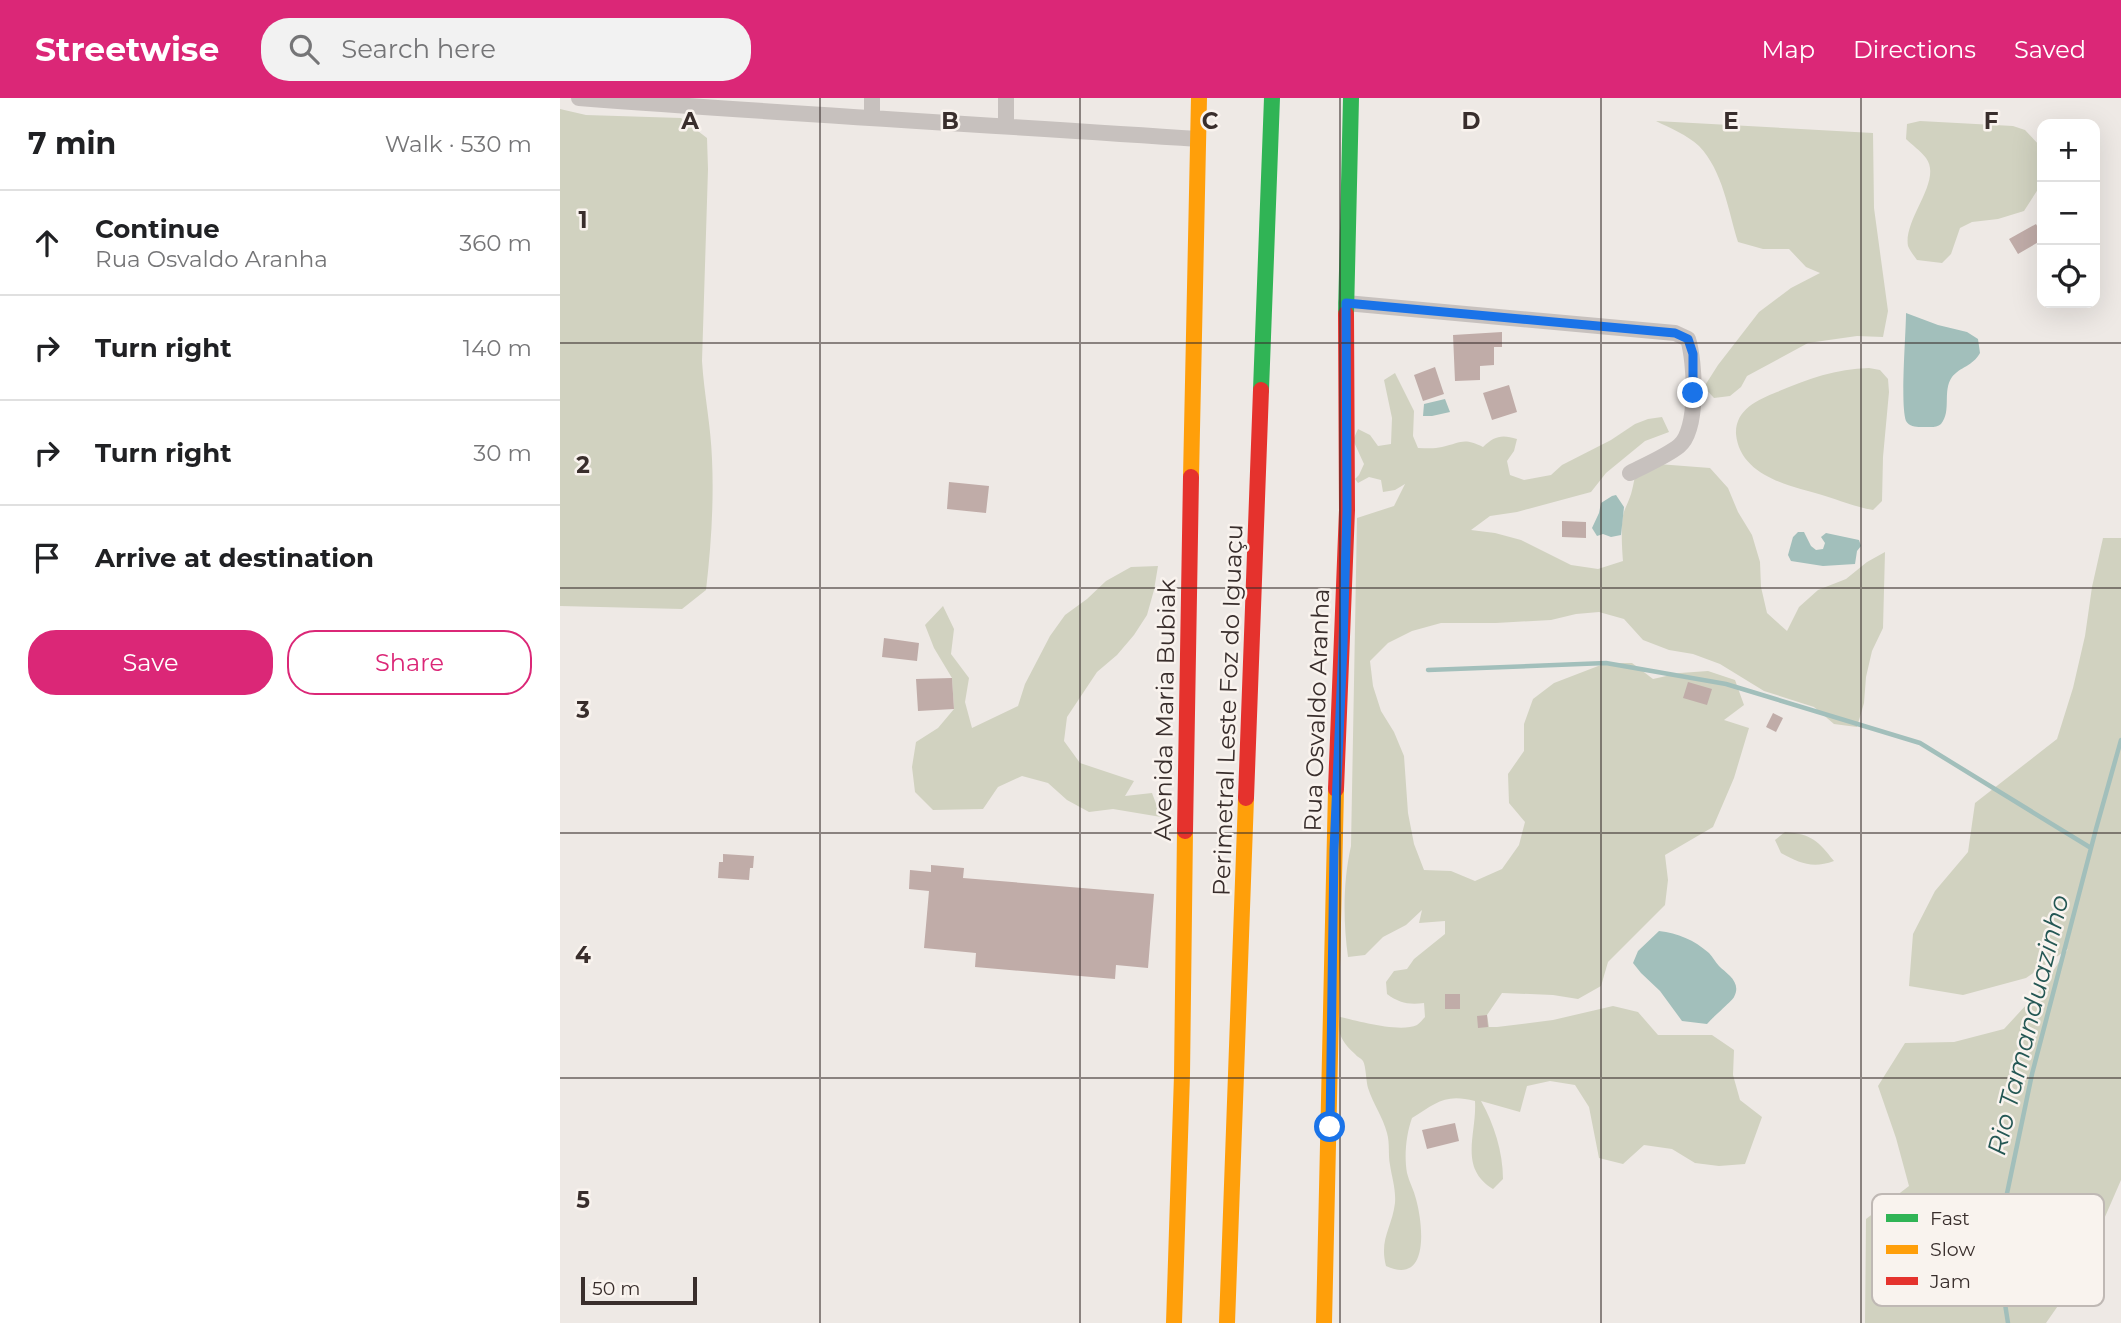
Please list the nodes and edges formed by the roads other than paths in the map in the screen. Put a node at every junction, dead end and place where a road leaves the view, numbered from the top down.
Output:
1 (579, 98) edge
2 (872, 98) edge
3 (1006, 98) edge
4 (1199, 98) edge
5 (1272, 98) edge
6 (1351, 98) edge
7 (741, 104) edge
8 (872, 118) junction
9 (1006, 126) junction
10 (1198, 139) junction
11 (1346, 303) junction
12 (1630, 473) dead end
13 (1174, 1323) edge
14 (1227, 1323) edge
15 (1324, 1323) edge

1 - 7 street
2 - 8 street
3 - 9 street
4 - 10 main road, Avenida Maria Bubiak
5 - 14 main road, Perimetral Leste Foz do Iguaçu
6 - 11 main road, Rua Osvaldo Aranha
7 - 8 street
8 - 9 street
9 - 10 street
10 - 13 main road, Avenida Maria Bubiak
11 - 12 street
11 - 15 main road, Rua Osvaldo Aranha

